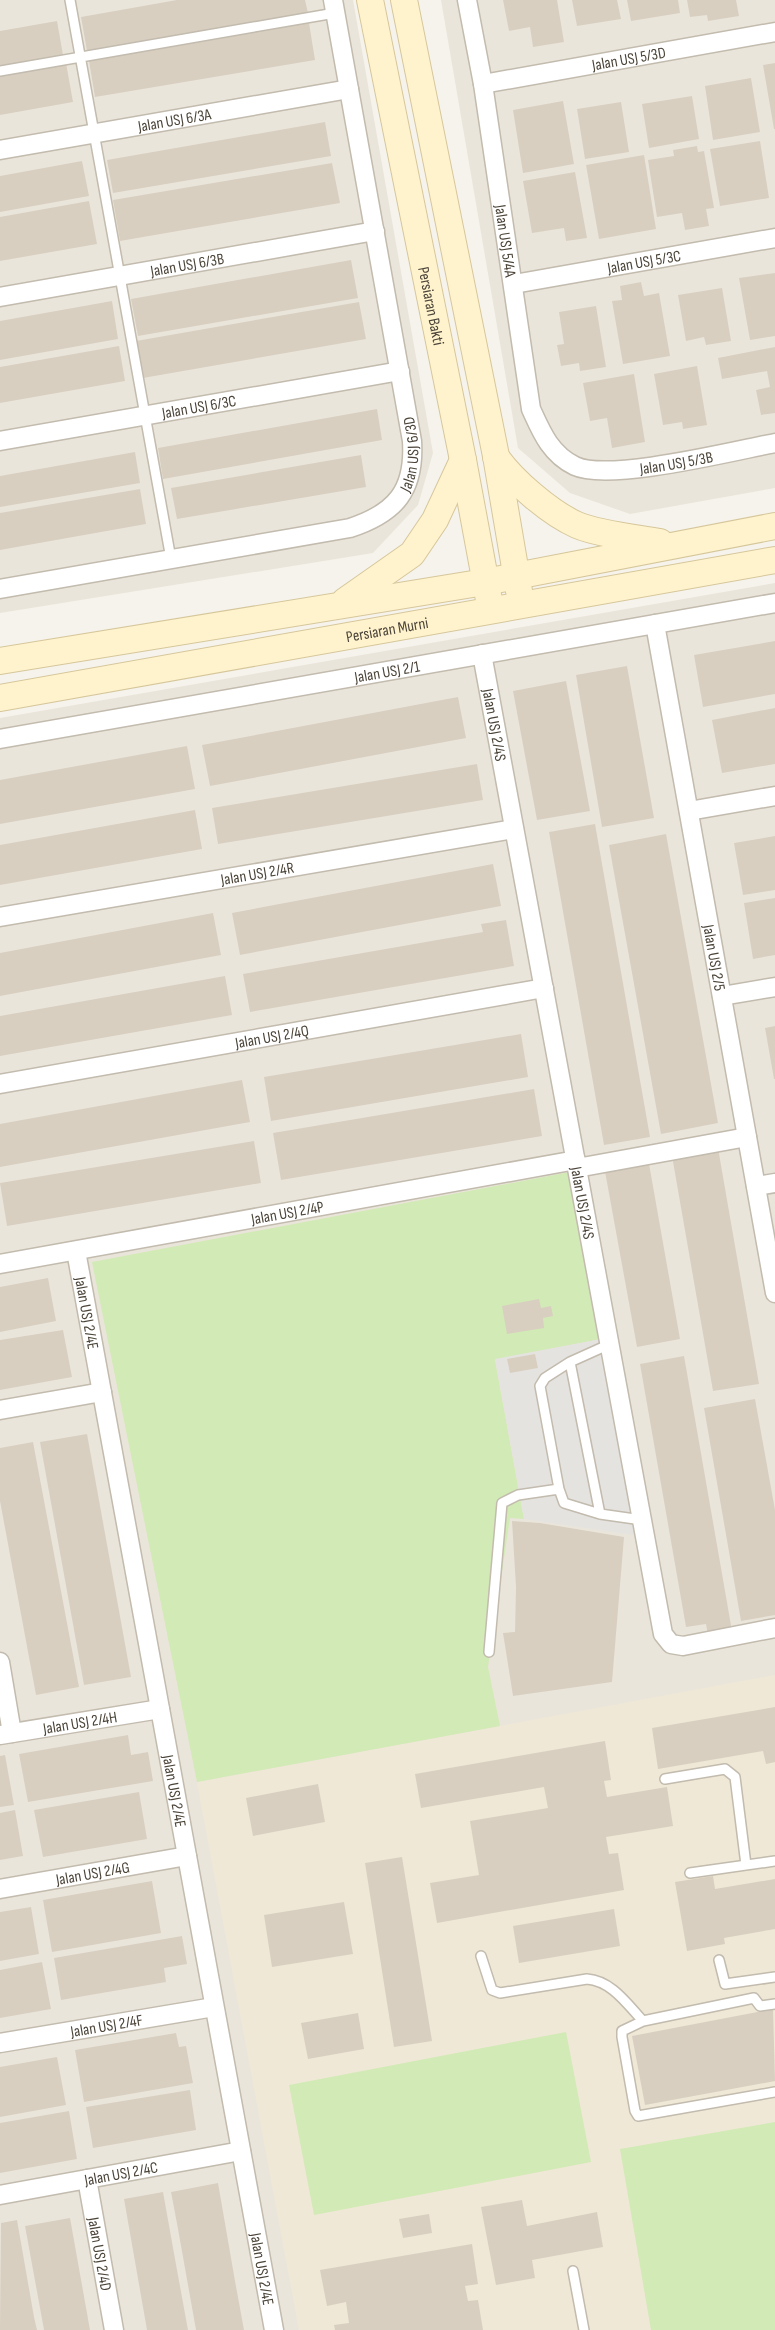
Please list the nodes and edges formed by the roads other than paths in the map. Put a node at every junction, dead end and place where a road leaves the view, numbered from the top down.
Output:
1 (70, 0) edge
2 (370, 0) edge
3 (405, 0) edge
4 (467, 0) edge
5 (334, 7) edge
6 (775, 32) edge
7 (81, 59) junction
8 (0, 71) edge
9 (483, 84) junction
10 (349, 88) junction
11 (94, 134) junction
12 (0, 150) edge
13 (375, 231) junction
14 (775, 238) edge
15 (120, 276) junction
16 (514, 284) junction
17 (0, 297) edge
18 (400, 371) junction
19 (145, 415) junction
20 (0, 441) edge
21 (775, 443) edge
22 (496, 456) junction
23 (464, 460) junction
24 (575, 466) joint
25 (775, 526) edge
26 (672, 545) junction
27 (171, 559) junction
28 (775, 560) edge
29 (517, 575) junction
30 (485, 582) junction
31 (0, 589) edge
32 (775, 603) edge
33 (522, 606) junction
34 (337, 607) junction
35 (491, 612) junction
36 (655, 624) junction
37 (482, 654) junction
38 (0, 661) edge
39 (0, 698) edge
40 (0, 739) edge
41 (775, 796) edge
42 (689, 811) junction
43 (514, 830) junction
44 (0, 917) edge
45 (775, 987) edge
46 (544, 988) junction
47 (722, 996) junction
48 (0, 1084) edge
49 (747, 1137) junction
50 (576, 1164) junction
51 (775, 1183) edge
52 (756, 1186) junction
53 (76, 1251) junction
54 (0, 1264) edge
55 (775, 1293) edge
56 (610, 1344) junction
57 (570, 1362) junction
58 (102, 1392) junction
59 (0, 1410) edge
60 (559, 1489) junction
61 (600, 1514) junction
62 (642, 1520) junction
63 (775, 1628) edge
64 (489, 1652) dead end
65 (0, 1662) edge
66 (160, 1709) junction
67 (6, 1734) edge
68 (665, 1779) dead end
69 (187, 1856) junction
70 (775, 1861) edge
71 (746, 1865) junction
72 (690, 1873) dead end
73 (0, 1889) edge
74 (482, 1956) dead end
75 (718, 1960) dead end
76 (775, 1977) edge
77 (775, 2004) edge
78 (214, 2007) junction
79 (643, 2021) junction
80 (0, 2043) edge
81 (775, 2092) edge
82 (241, 2151) junction
83 (87, 2179) junction
84 (0, 2195) edge
85 (573, 2271) dead end
86 (114, 2330) edge
87 (274, 2330) edge
88 (584, 2330) edge

1 - 7 lane
2 - 23 main road, Persiaran Bakti
3 - 22 main road, Persiaran Bakti
4 - 9 street, Jalan USJ 5/4A
5 - 7 lane
5 - 10 street, Jalan USJ 6/3D
6 - 9 street, Jalan USJ 5/3D
7 - 8 lane
7 - 11 lane
9 - 16 street, Jalan USJ 5/4A
10 - 11 street, Jalan USJ 6/3A
10 - 13 street, Jalan USJ 6/3D
11 - 12 street, Jalan USJ 6/3A
11 - 15 lane
13 - 15 street, Jalan USJ 6/3B
13 - 18 street, Jalan USJ 6/3D
14 - 16 street, Jalan USJ 5/3C
15 - 17 street, Jalan USJ 6/3B
15 - 19 lane
16 - 24 street, Jalan USJ 5/4A
18 - 19 street, Jalan USJ 6/3C
18 - 27 street, Jalan USJ 6/3D
19 - 20 street, Jalan USJ 6/3C
19 - 27 lane
21 - 24 street, Jalan USJ 5/3B
22 - 26 main road
22 - 29 main road, Persiaran Bakti
23 - 30 main road, Persiaran Bakti
23 - 34 main road
25 - 26 main road, Persiaran Murni
26 - 29 main road, Persiaran Murni
27 - 31 street, Jalan USJ 6/3D
28 - 33 main road, Persiaran Murni
29 - 30 main road, Persiaran Murni
29 - 33 main road, Persiaran Bakti
30 - 34 main road, Persiaran Murni
30 - 35 main road, Persiaran Bakti
32 - 36 street, Jalan USJ 2/1
33 - 35 main road, Persiaran Murni
34 - 38 main road, Persiaran Murni
35 - 39 main road, Persiaran Murni
36 - 37 street, Jalan USJ 2/1
36 - 42 street, Jalan USJ 2/5
37 - 40 street, Jalan USJ 2/1
37 - 43 street, Jalan USJ 2/4S
41 - 42 street
42 - 47 street, Jalan USJ 2/5
43 - 44 street, Jalan USJ 2/4R
43 - 46 street, Jalan USJ 2/4S
45 - 47 street
46 - 48 street, Jalan USJ 2/4Q
46 - 50 street, Jalan USJ 2/4S
47 - 49 street, Jalan USJ 2/5
49 - 50 street, Jalan USJ 2/4P
49 - 52 street, Jalan USJ 2/5
50 - 53 street, Jalan USJ 2/4P
50 - 56 street, Jalan USJ 2/4S
51 - 52 street
52 - 55 street, Jalan USJ 2/5
53 - 54 street, Jalan USJ 2/4P
53 - 58 street, Jalan USJ 2/4E
56 - 57 lane
56 - 62 street, Jalan USJ 2/4S
57 - 60 lane
57 - 61 lane
58 - 59 street
58 - 66 street, Jalan USJ 2/4E
60 - 61 lane
60 - 64 lane
61 - 62 lane
62 - 63 street, Jalan USJ 2/4S
65 - 67 street
66 - 67 street, Jalan USJ 2/4H
66 - 69 street, Jalan USJ 2/4E
68 - 71 lane
69 - 73 street, Jalan USJ 2/4G
69 - 78 street, Jalan USJ 2/4E
70 - 71 lane
71 - 72 lane
74 - 79 lane
75 - 76 lane
77 - 79 lane
78 - 80 street, Jalan USJ 2/4F
78 - 82 street, Jalan USJ 2/4E
79 - 81 lane
82 - 83 street, Jalan USJ 2/4C
82 - 87 street, Jalan USJ 2/4E
83 - 84 street, Jalan USJ 2/4C
83 - 86 street, Jalan USJ 2/4D
85 - 88 lane

